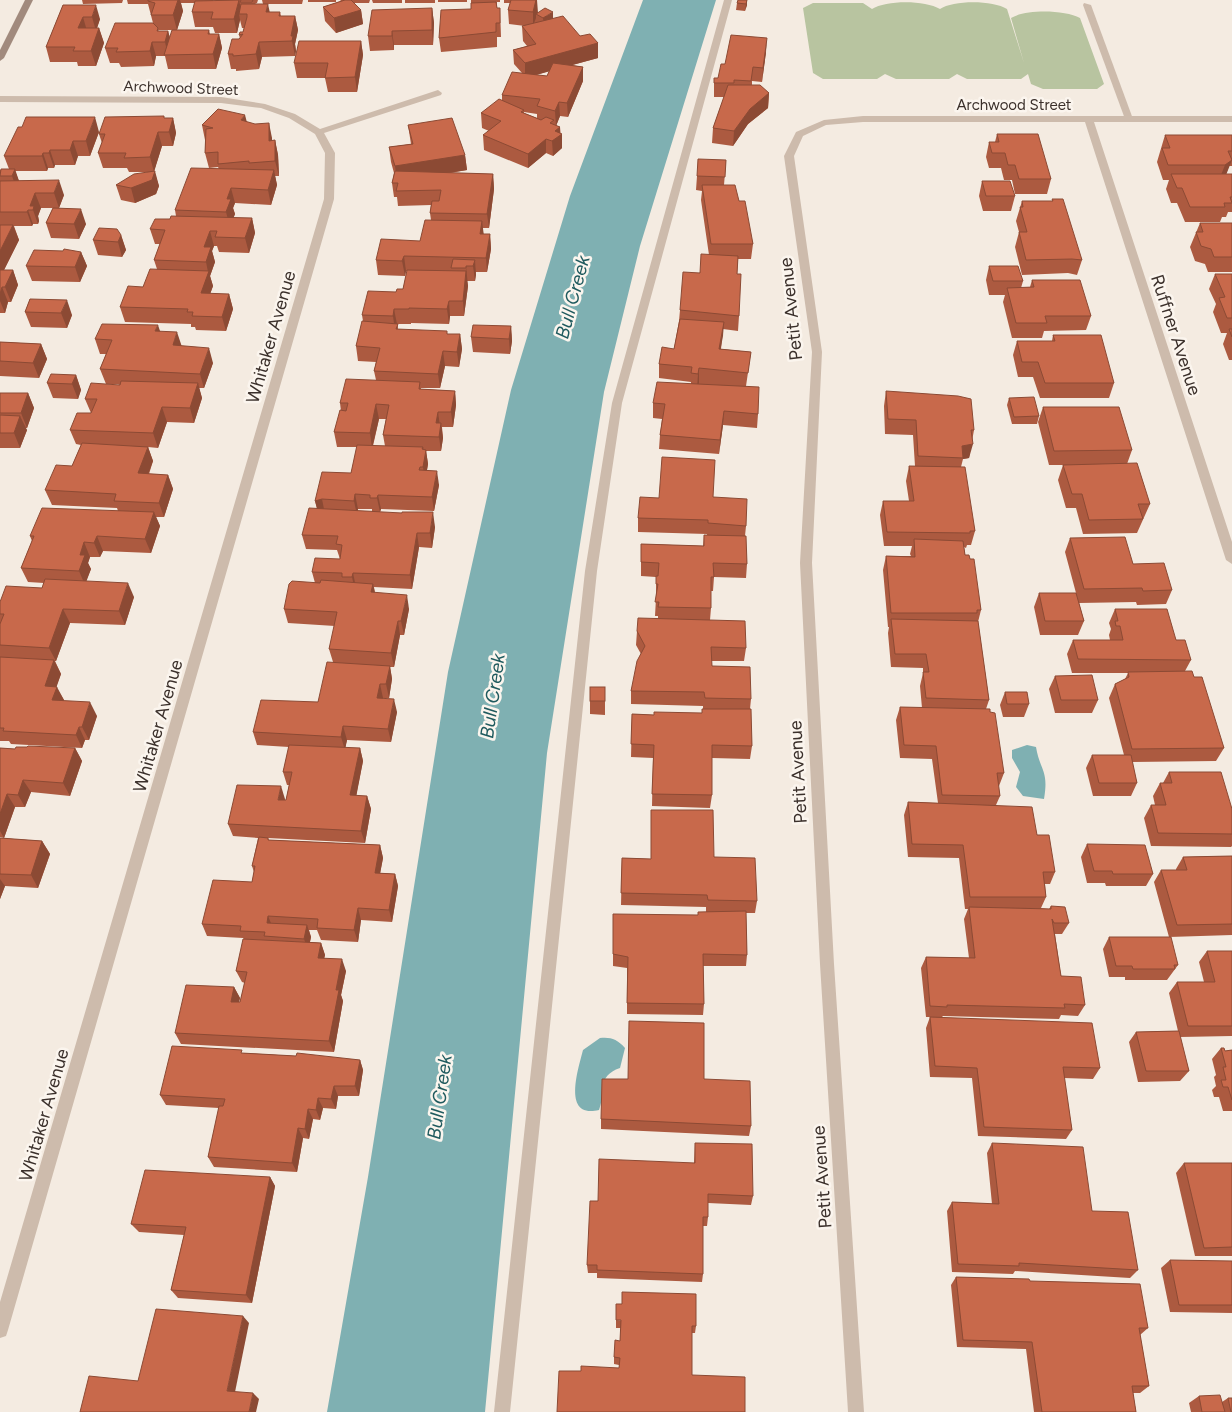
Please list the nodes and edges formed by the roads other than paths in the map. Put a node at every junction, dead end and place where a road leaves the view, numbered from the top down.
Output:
1 (29, 0) edge
2 (728, 0) edge
3 (1087, 5) dead end
4 (0, 58) edge
5 (438, 93) dead end
6 (0, 99) edge
7 (1089, 119) junction
8 (1129, 119) junction
9 (1232, 119) edge
10 (319, 132) junction
11 (800, 134) joint
12 (1232, 560) edge
13 (0, 1330) edge
14 (502, 1412) edge
15 (856, 1412) edge

1 - 4 street
2 - 14 street
3 - 8 street
5 - 10 street
6 - 10 street, Archwood Street
7 - 8 street, Archwood Street
7 - 11 street, Archwood Street
7 - 12 street, Ruffner Avenue
8 - 9 street, Archwood Street
10 - 13 street, Whitaker Avenue
11 - 15 street, Petit Avenue

